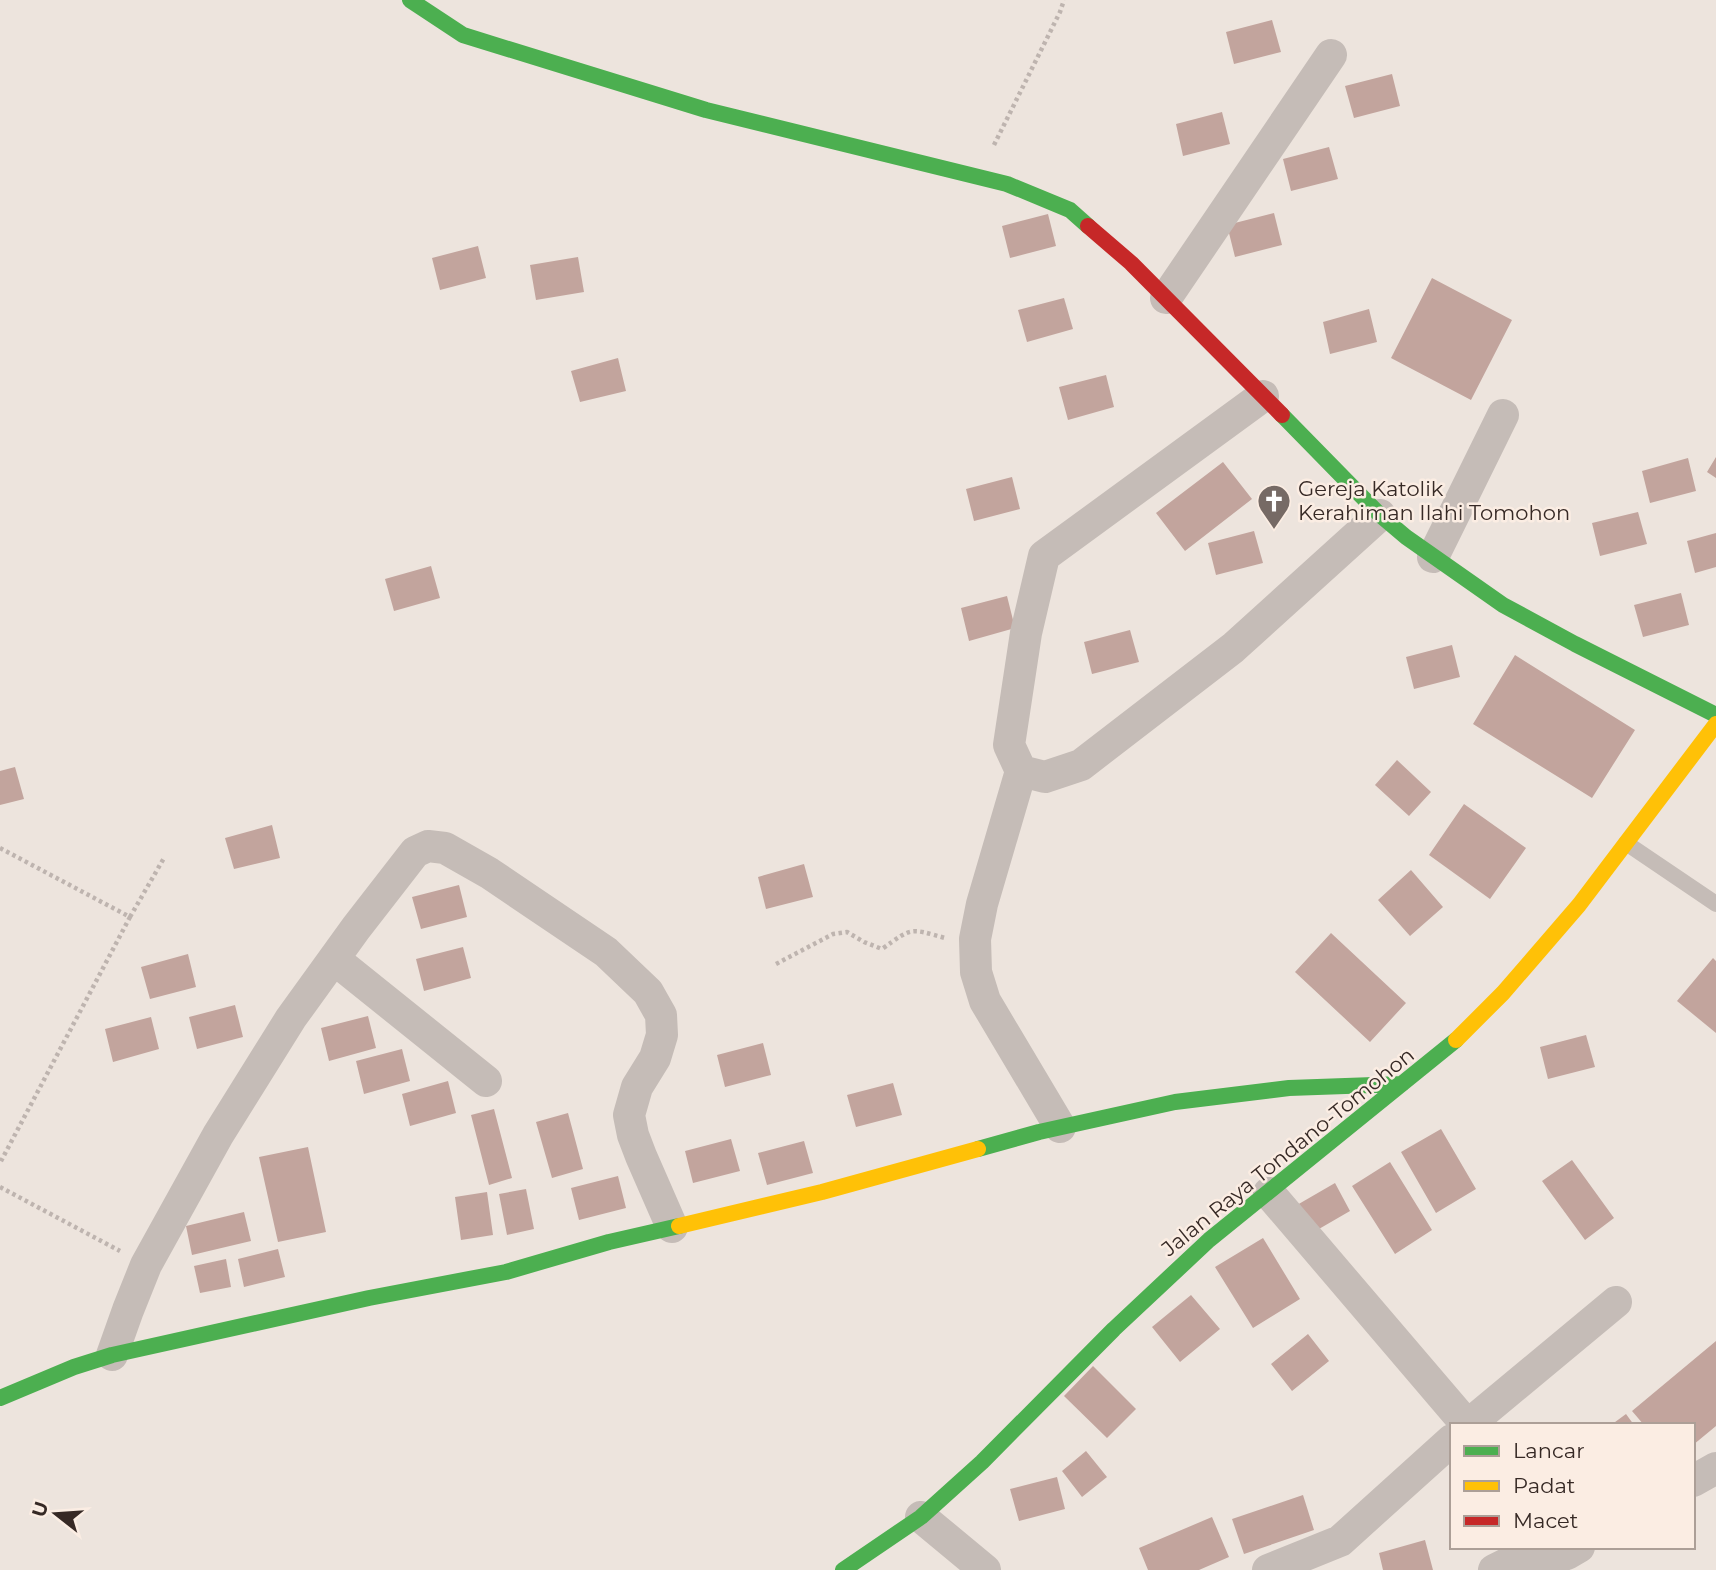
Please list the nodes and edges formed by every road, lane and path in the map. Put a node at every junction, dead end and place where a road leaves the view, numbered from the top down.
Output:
1 (410, 0) edge
2 (1065, 0) edge
3 (1331, 55) dead end
4 (978, 177) junction
5 (1166, 298) junction
6 (1263, 396) junction
7 (1503, 415) dead end
8 (1380, 515) junction
9 (1433, 557) junction
10 (1716, 715) edge
11 (1716, 724) edge
12 (1021, 771) junction
13 (1626, 843) junction
14 (0, 848) edge
15 (164, 858) dead end
16 (1716, 904) edge
17 (130, 917) junction
18 (975, 939) junction
19 (334, 959) junction
20 (776, 964) dead end
21 (486, 1081) dead end
22 (1402, 1084) junction
23 (1060, 1127) junction
24 (0, 1163) edge
25 (0, 1187) edge
26 (1269, 1193) junction
27 (672, 1227) junction
28 (146, 1265) junction
29 (1616, 1302) dead end
30 (112, 1355) junction
31 (0, 1398) edge
32 (1466, 1423) edge
33 (1470, 1423) edge
34 (1450, 1442) edge
35 (1716, 1468) edge
36 (1695, 1480) edge
37 (921, 1517) junction
38 (1576, 1549) edge
39 (843, 1570) edge
40 (985, 1570) edge
41 (1268, 1570) edge
42 (1494, 1570) edge

1 - 4 main road
2 - 4 path
3 - 5 street
4 - 5 main road
5 - 6 main road
6 - 8 main road
6 - 12 street
7 - 9 street
8 - 9 main road
8 - 12 street
9 - 10 main road
11 - 13 main road, Jalan Raya Tondano-Tomohon
12 - 18 street
13 - 16 lane
13 - 22 main road, Jalan Raya Tondano-Tomohon
14 - 17 path
15 - 17 path
17 - 24 path
18 - 20 path
18 - 23 street
19 - 21 street
19 - 27 street
19 - 28 street
22 - 23 main road
22 - 26 main road, Jalan Raya Tondano-Tomohon
23 - 27 main road
25 - 28 path
26 - 32 street
26 - 37 main road, Jalan Raya Tondano-Tomohon
27 - 30 main road
28 - 30 street
29 - 33 street
30 - 31 main road
34 - 41 street
35 - 36 street
37 - 39 main road, Jalan Raya Tondano-Tomohon
37 - 40 street
38 - 42 street

